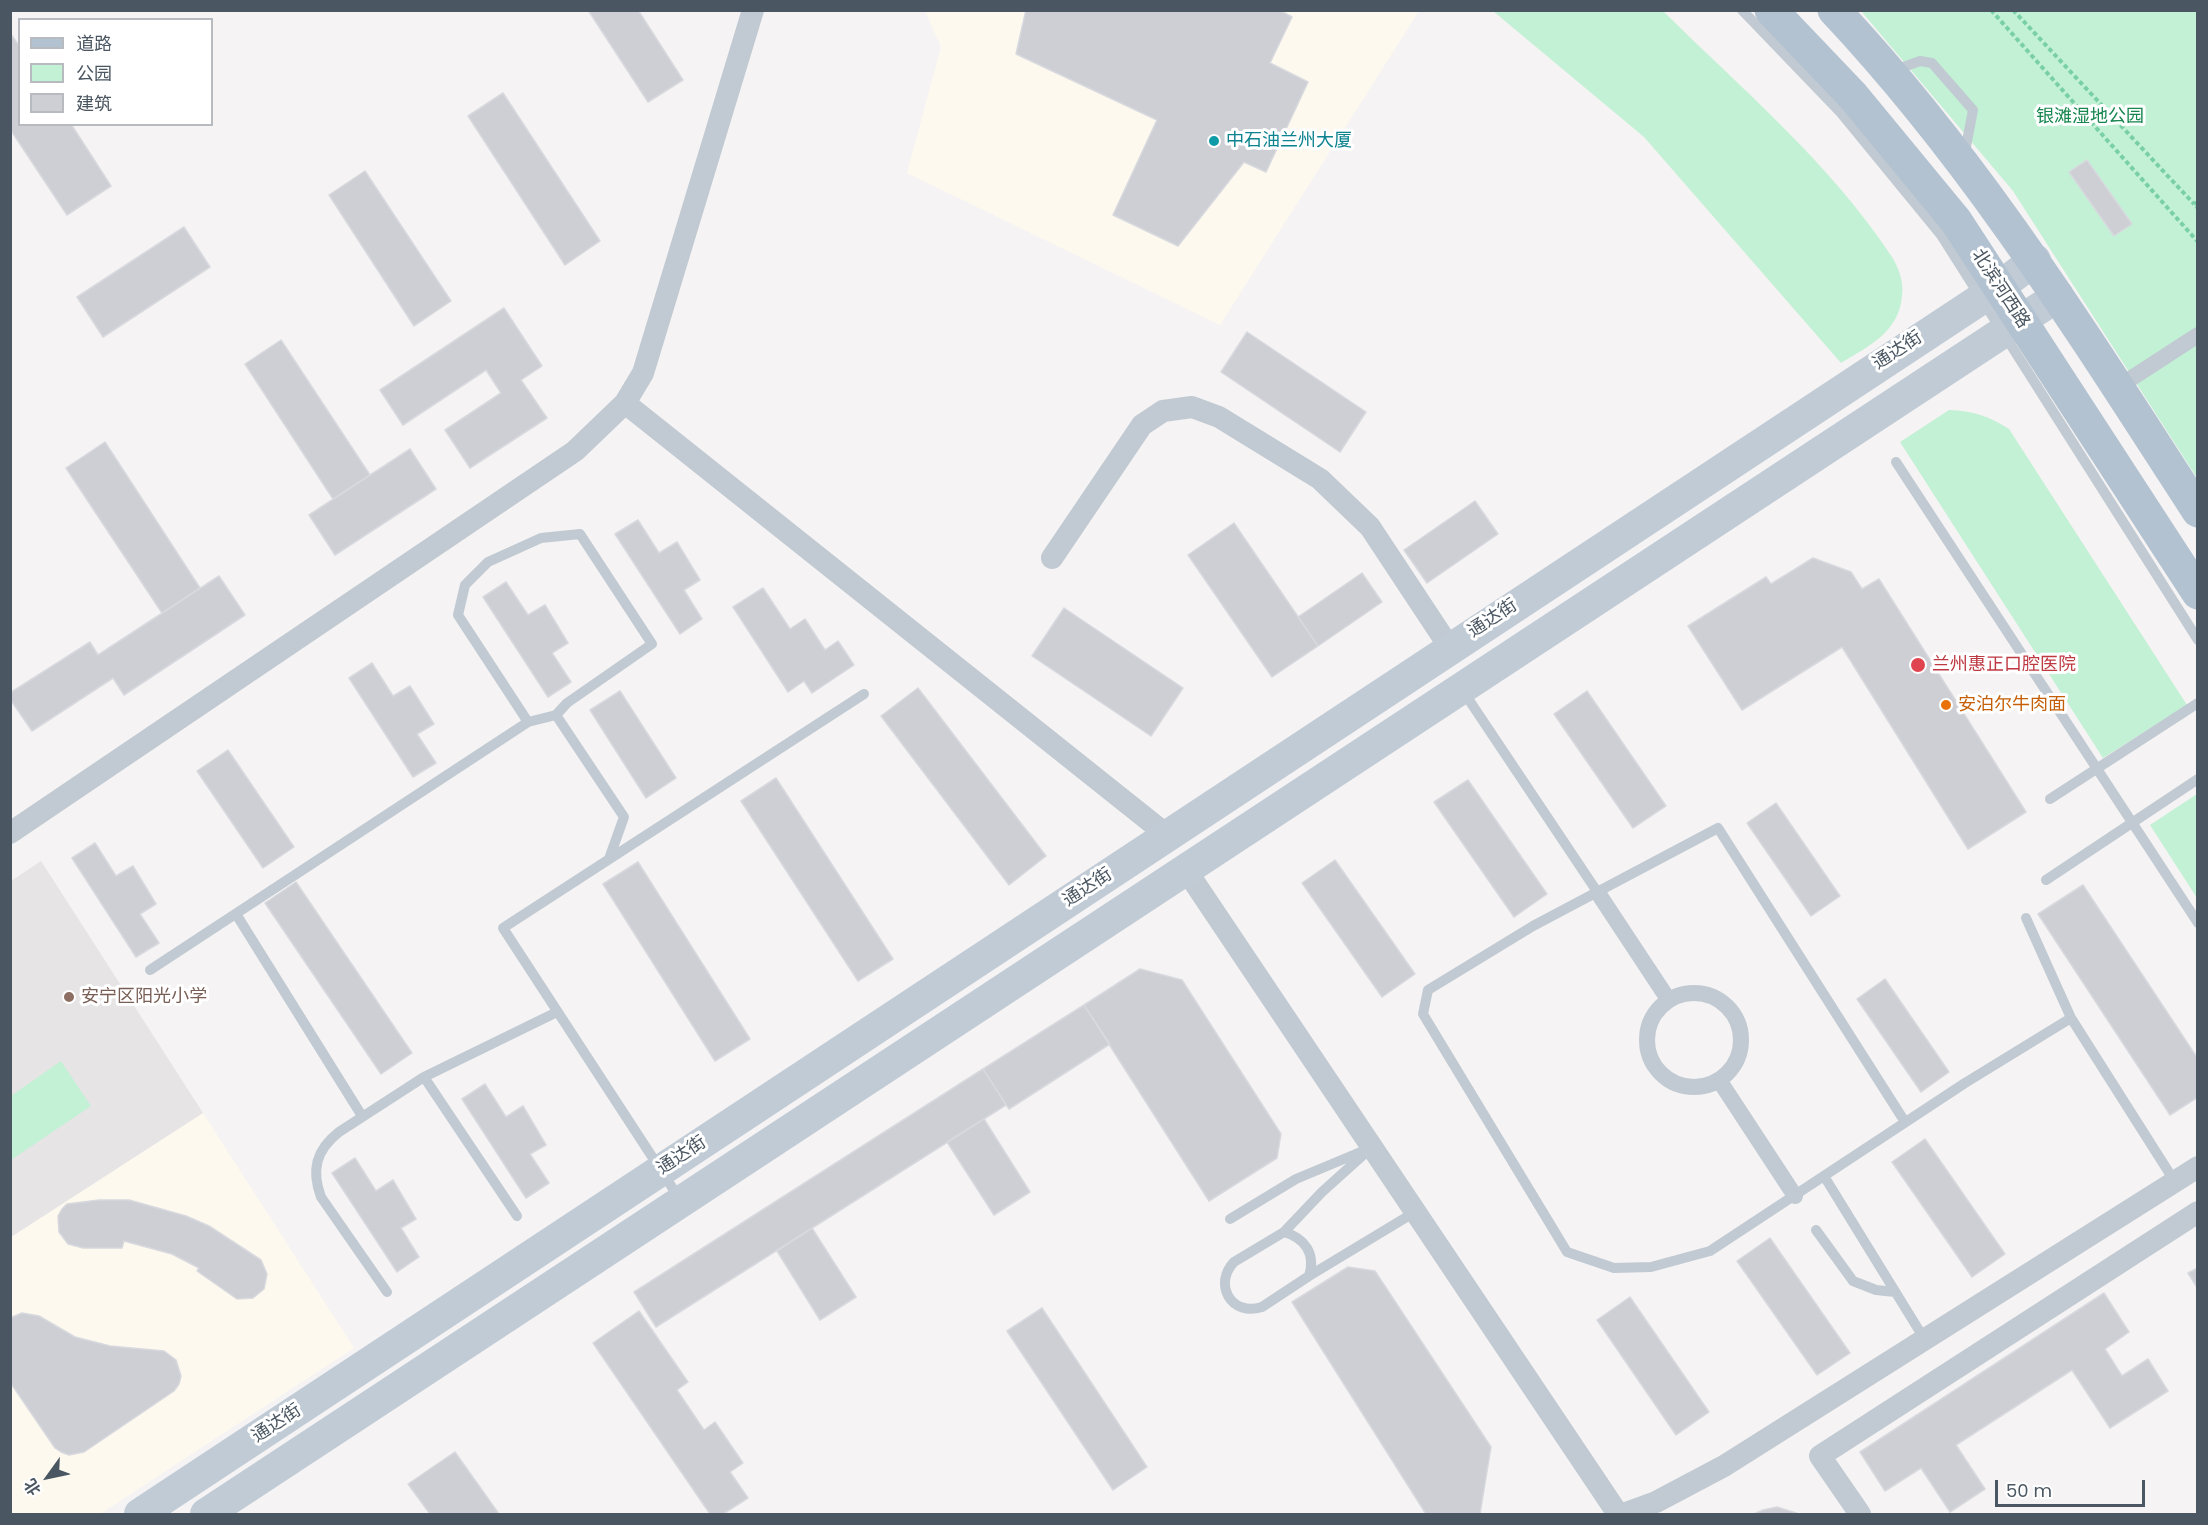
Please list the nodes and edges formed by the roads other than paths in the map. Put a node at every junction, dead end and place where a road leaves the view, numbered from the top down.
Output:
1 (753, 10) edge
2 (1742, 10) edge
3 (1771, 10) edge
4 (1834, 10) edge
5 (2035, 260) junction
6 (1990, 292) junction
7 (2058, 296) junction
8 (2012, 327) junction
9 (2198, 335) edge
10 (2118, 387) junction
11 (625, 404) junction
12 (1896, 462) dead end
13 (2198, 511) edge
14 (1052, 558) dead end
15 (2198, 593) edge
16 (2198, 640) edge
17 (1450, 648) junction
18 (1461, 688) junction
19 (864, 694) dead end
20 (2198, 703) edge
21 (556, 715) junction
22 (528, 722) junction
23 (2096, 769) junction
24 (2198, 779) edge
25 (2050, 799) dead end
26 (2132, 823) junction
27 (10, 833) edge
28 (1167, 835) junction
29 (609, 860) junction
30 (1186, 870) junction
31 (2046, 880) dead end
32 (1598, 893) junction
33 (236, 914) junction
34 (2026, 918) dead end
35 (2198, 923) edge
36 (150, 970) dead end
37 (1668, 999) junction
38 (557, 1012) junction
39 (2071, 1018) junction
40 (424, 1077) junction
41 (1719, 1080) junction
42 (362, 1116) junction
43 (1905, 1122) junction
44 (1372, 1147) junction
45 (2198, 1167) edge
46 (661, 1170) junction
47 (1824, 1176) junction
48 (2175, 1182) junction
49 (1794, 1196) junction
50 (681, 1202) junction
51 (1415, 1212) junction
52 (2198, 1212) edge
53 (517, 1216) dead end
54 (1230, 1219) dead end
55 (1816, 1230) dead end
56 (1284, 1232) junction
57 (1309, 1276) junction
58 (387, 1292) dead end
59 (1895, 1292) junction
60 (1925, 1340) junction
61 (140, 1515) edge
62 (206, 1515) edge
63 (1618, 1515) edge
64 (1623, 1515) edge
65 (1860, 1515) edge

1 - 11 street
2 - 6 lane
3 - 6 main road, 北滨河西路
4 - 5 main road
5 - 6 main road, 通达街
5 - 7 main road
6 - 8 main road, 北滨河西路
6 - 17 main road, 通达街
7 - 8 main road, 通达街
7 - 10 main road
8 - 15 main road, 北滨河西路
8 - 16 lane
8 - 18 main road, 通达街
9 - 10 street
10 - 13 main road
11 - 27 street
11 - 28 street
12 - 23 lane
14 - 17 street
17 - 28 main road, 通达街
18 - 30 main road, 通达街
18 - 32 lane
19 - 29 lane
20 - 23 lane
21 - 22 lane
21 - 22 lane
21 - 29 lane
22 - 33 lane
23 - 25 lane
23 - 26 lane
24 - 26 lane
26 - 31 lane
26 - 35 lane
28 - 46 main road, 通达街
29 - 38 lane
30 - 44 street
30 - 50 main road, 通达街
32 - 37 street
32 - 43 lane
32 - 49 lane
33 - 36 lane
33 - 42 lane
34 - 39 lane
37 - 41 street
37 - 41 street
38 - 40 lane
38 - 46 lane
39 - 43 lane
39 - 48 lane
40 - 42 lane
40 - 53 lane
41 - 49 street
42 - 58 lane
43 - 47 lane
44 - 51 street
44 - 54 lane
44 - 56 lane
45 - 48 street
46 - 50 lane
46 - 61 main road, 通达街
47 - 49 lane
47 - 59 lane
48 - 60 street
50 - 62 main road, 通达街
51 - 57 lane
51 - 63 street
52 - 65 street
55 - 59 lane
56 - 57 lane
56 - 57 lane
59 - 60 lane
60 - 64 street

